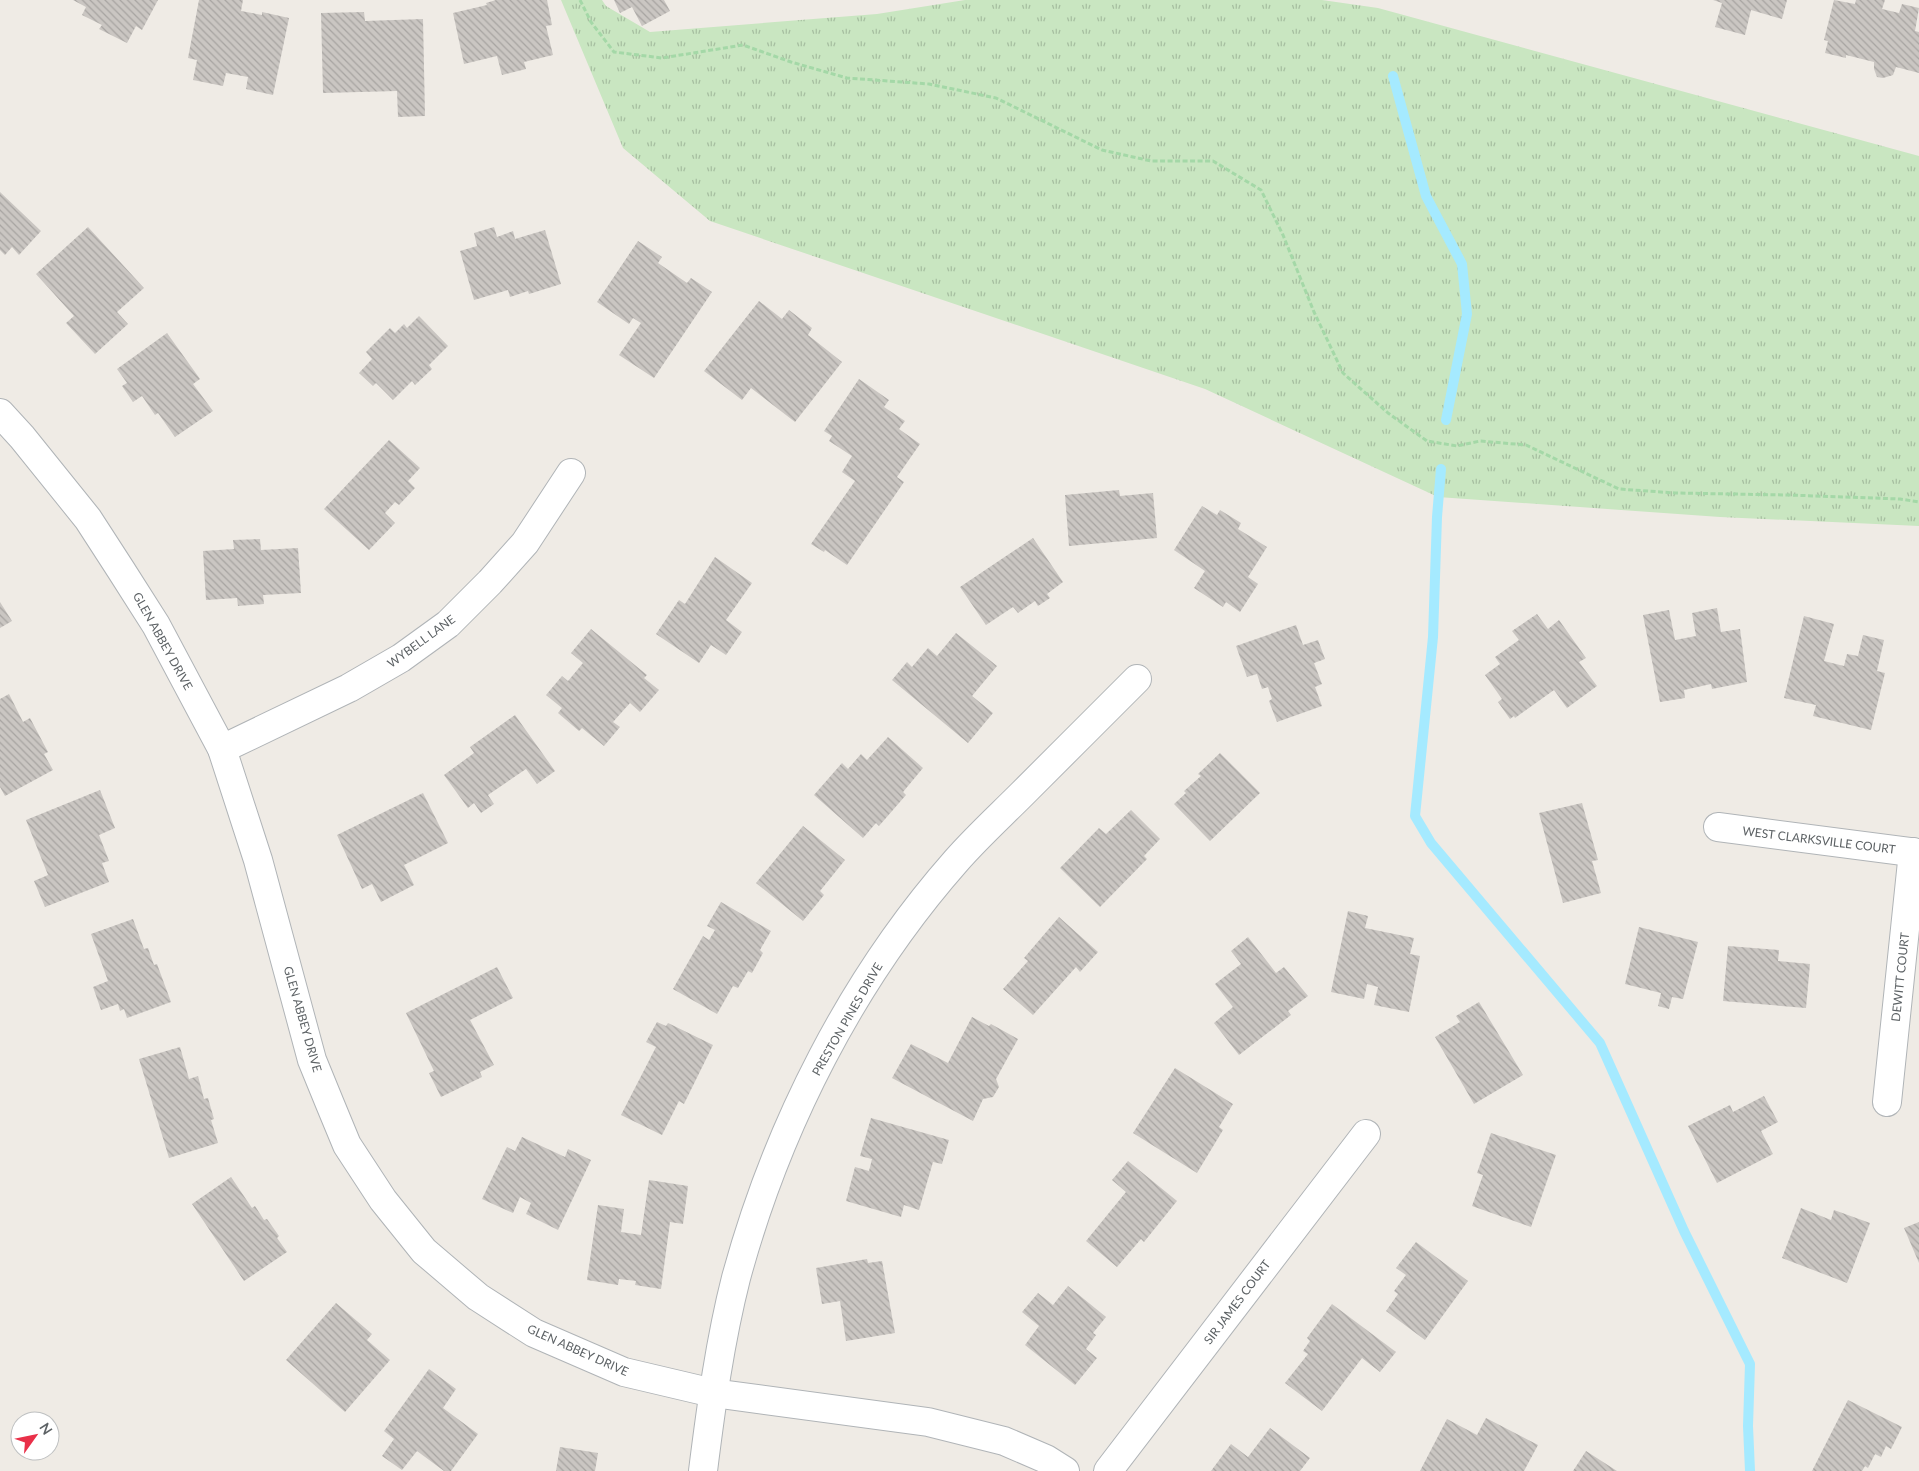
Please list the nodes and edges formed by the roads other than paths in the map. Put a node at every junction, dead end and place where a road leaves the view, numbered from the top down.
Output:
1 (0, 413) edge
2 (571, 473) dead end
3 (1137, 680) dead end
4 (222, 749) junction
5 (1718, 827) dead end
6 (1916, 853) edge
7 (1887, 1102) dead end
8 (1366, 1134) dead end
9 (713, 1393) junction
10 (703, 1471) edge
11 (1065, 1471) edge
12 (1108, 1471) edge

1 - 4 street, GLEN ABBEY DRIVE
2 - 4 street, WYBELL LANE
3 - 9 street, PRESTON PINES DRIVE
4 - 9 street, GLEN ABBEY DRIVE
5 - 6 street, WEST CLARKSVILLE COURT
6 - 7 street, DEWITT COURT
8 - 12 street, SIR JAMES COURT
9 - 10 street, PRESTON PINES DRIVE
9 - 11 street, GLEN ABBEY DRIVE

